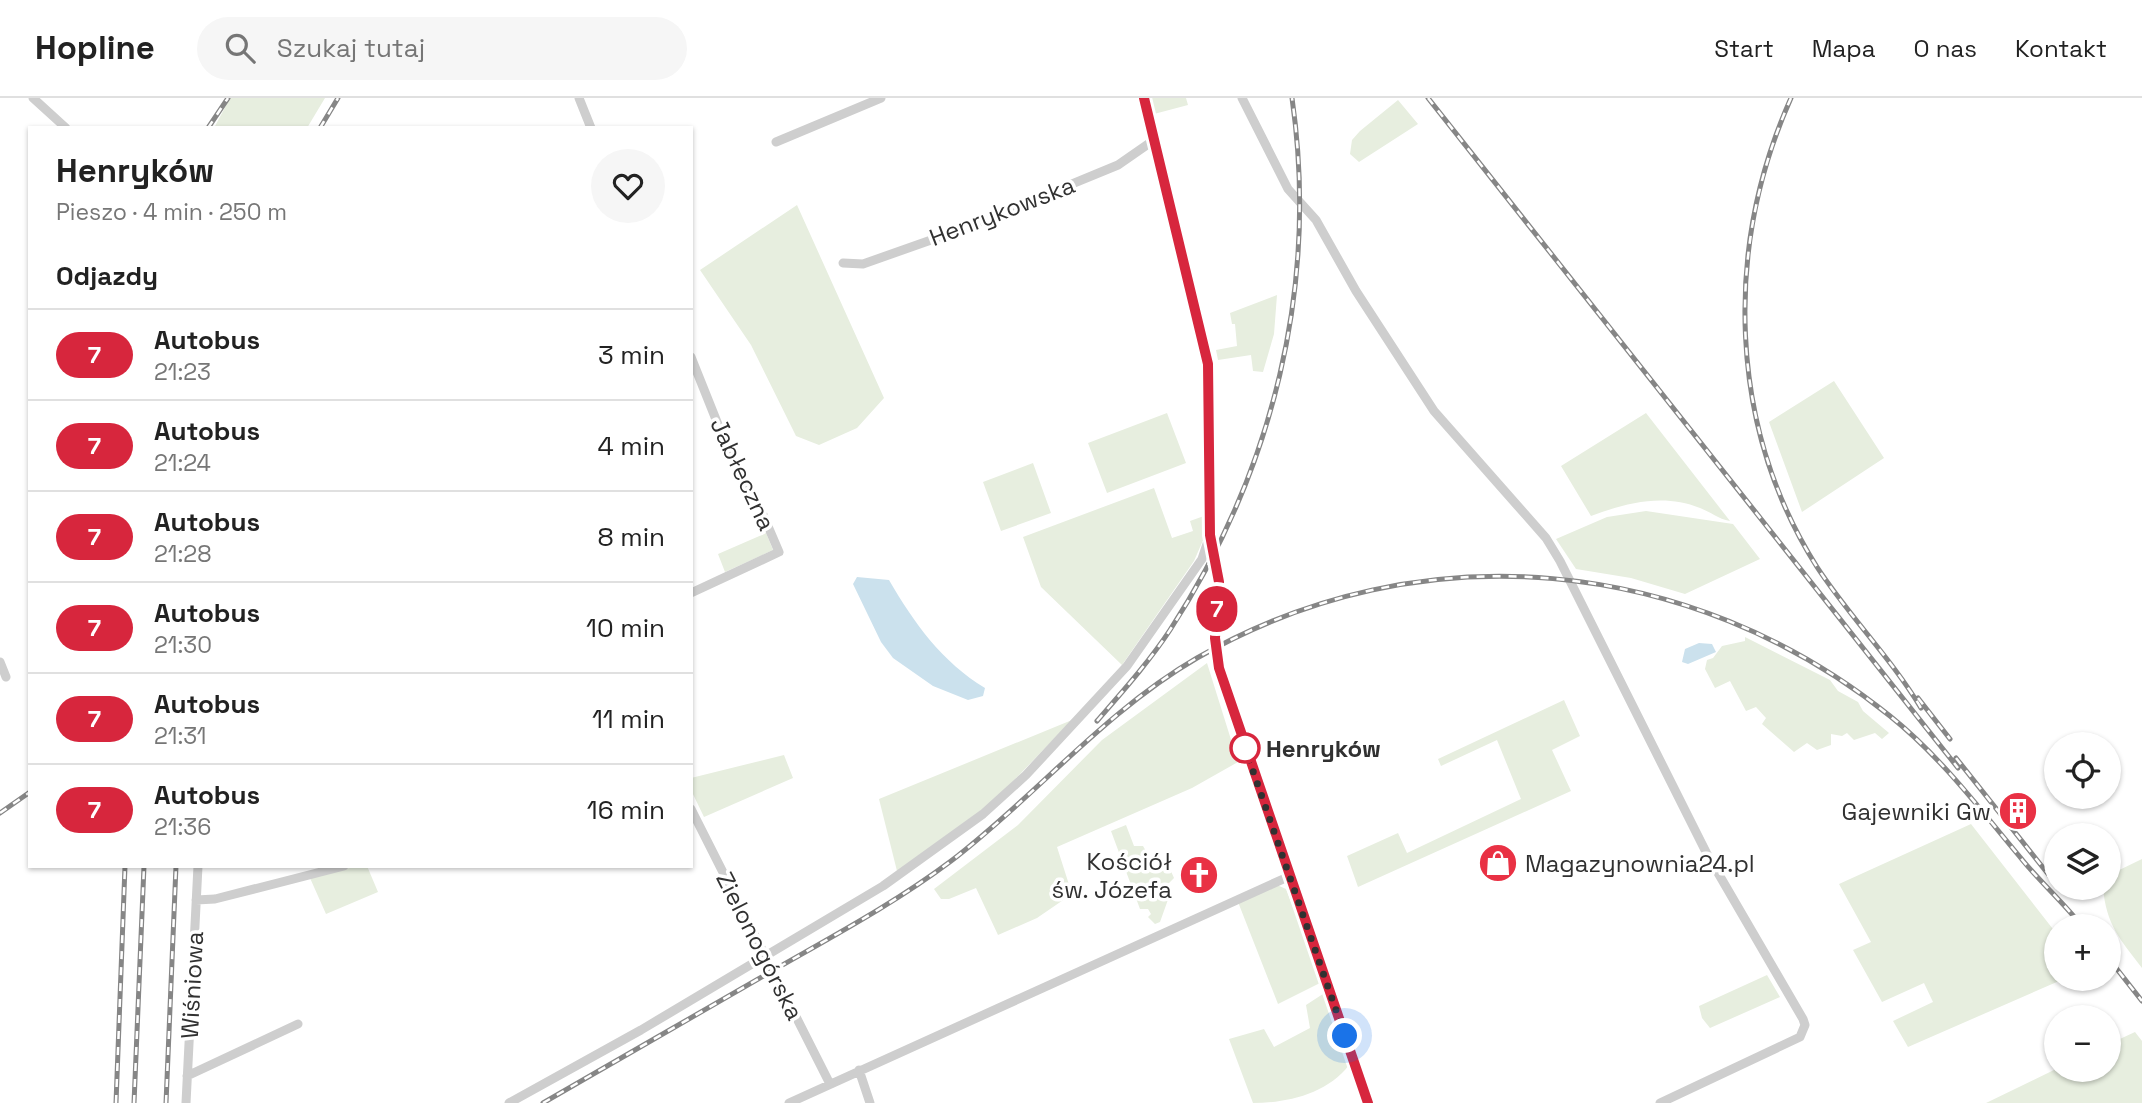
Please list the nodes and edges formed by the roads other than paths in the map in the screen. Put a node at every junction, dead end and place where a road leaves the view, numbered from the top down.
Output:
1 (33, 98) edge
2 (579, 98) edge
3 (881, 98) edge
4 (1143, 98) edge
5 (1242, 98) edge
6 (64, 126) edge
7 (590, 126) edge
8 (1154, 140) junction
9 (776, 142) dead end
10 (843, 263) dead end
11 (693, 362) edge
12 (1210, 535) junction
13 (693, 592) edge
14 (0, 662) edge
15 (6, 677) dead end
16 (693, 813) edge
17 (198, 868) edge
18 (336, 868) edge
19 (1290, 876) junction
20 (196, 900) junction
21 (765, 956) junction
22 (298, 1024) dead end
23 (859, 1070) junction
24 (187, 1076) junction
25 (830, 1084) junction
26 (186, 1103) edge
27 (509, 1103) edge
28 (789, 1103) edge
29 (870, 1103) edge
30 (1368, 1103) edge
31 (1660, 1103) edge

1 - 6 street
2 - 7 street
3 - 9 street
4 - 8 street
5 - 31 street
8 - 10 street, Henrykowska
8 - 12 street
11 - 13 street, Jabłeczna
12 - 19 street
12 - 21 street
14 - 15 street
16 - 21 street, Zielonogórska
17 - 20 street, Wiśniowa
18 - 20 street
19 - 23 street
19 - 30 street
20 - 24 street, Wiśniowa
21 - 25 street, Zielonogórska
21 - 27 street
22 - 24 street
23 - 25 street
23 - 29 street
24 - 26 street, Wiśniowa
25 - 28 street

